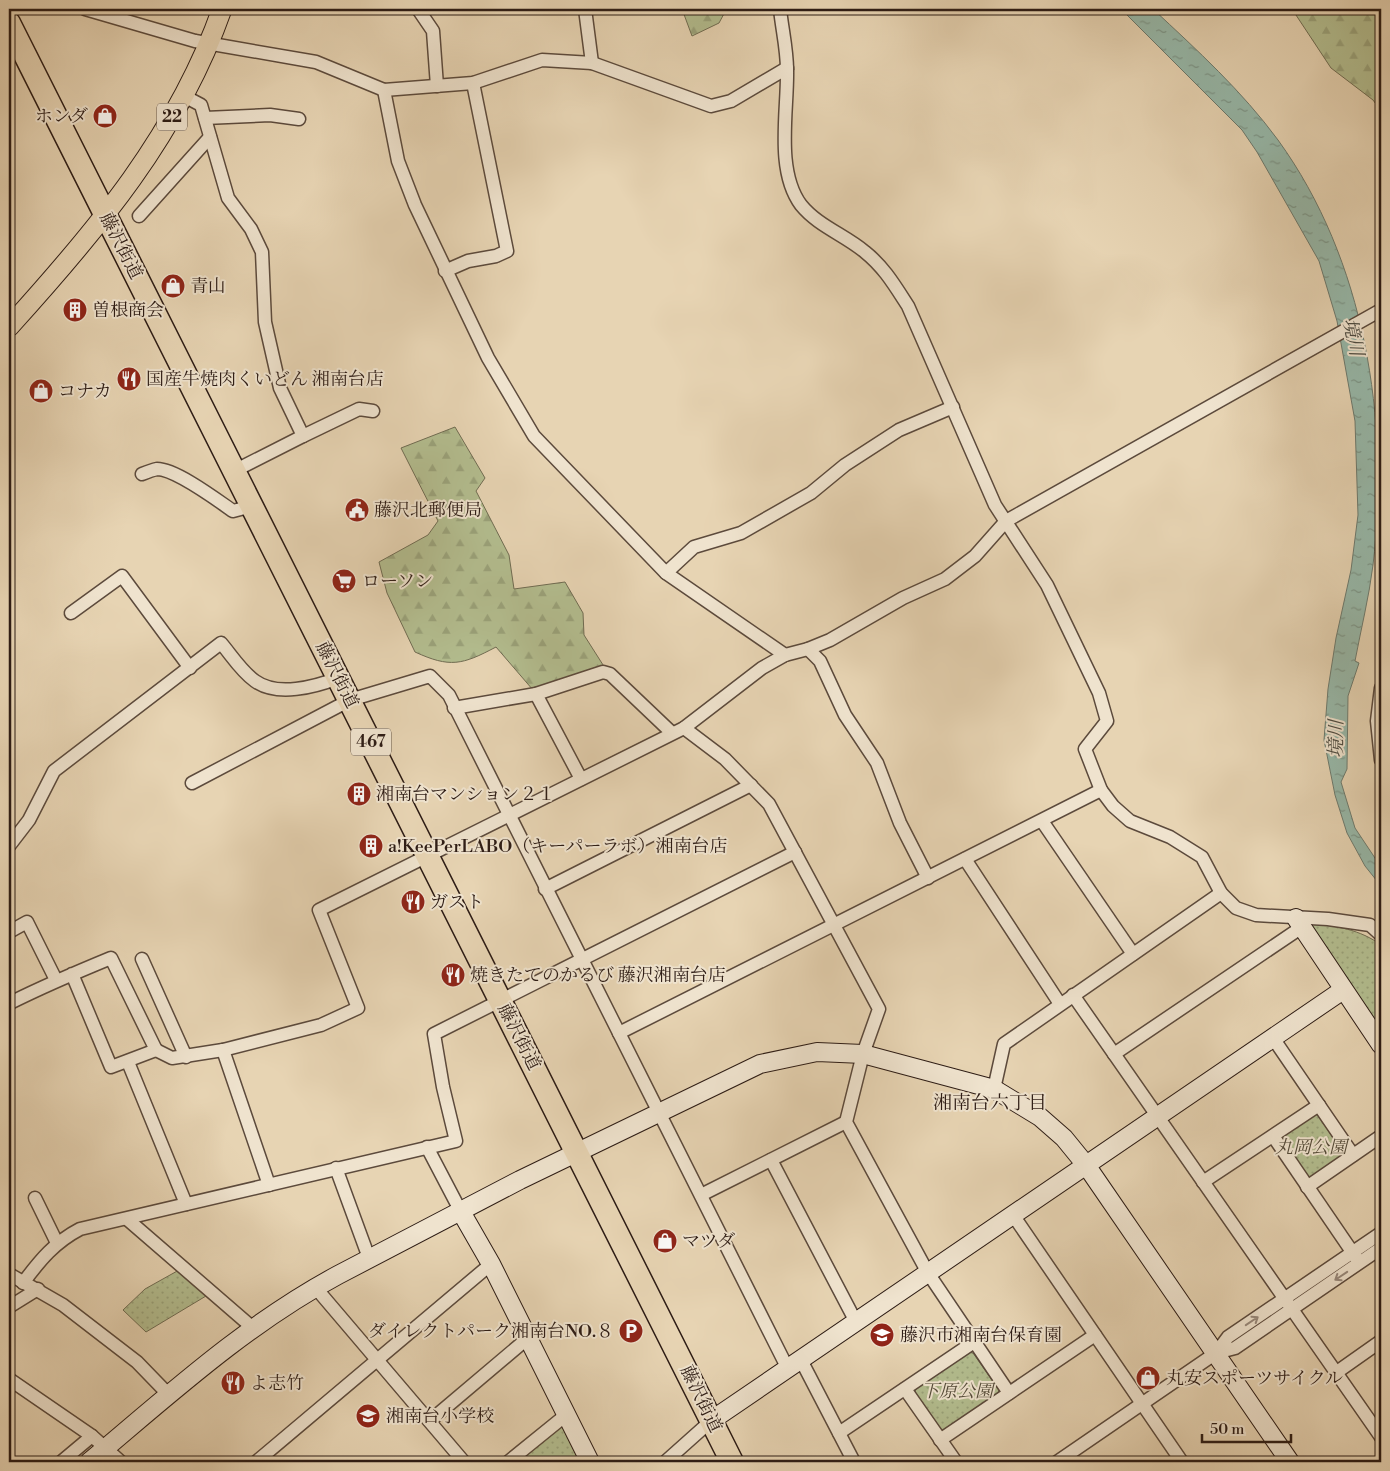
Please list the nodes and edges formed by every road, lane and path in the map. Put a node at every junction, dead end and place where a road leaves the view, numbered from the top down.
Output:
1 (85, 9) edge
2 (222, 9) edge
3 (418, 9) edge
4 (585, 9) edge
5 (780, 9) edge
6 (12, 37) edge
7 (210, 44) junction
8 (592, 63) junction
9 (787, 68) junction
10 (473, 83) junction
11 (437, 86) junction
12 (384, 90) junction
13 (184, 96) junction
14 (205, 118) junction
15 (299, 118) dead end
16 (210, 137) junction
17 (139, 216) dead end
18 (108, 220) junction
19 (445, 270) junction
20 (1377, 312) edge
21 (9, 327) edge
22 (9, 340) edge
23 (953, 407) junction
24 (373, 411) dead end
25 (303, 436) junction
26 (234, 471) junction
27 (142, 474) dead end
28 (252, 506) junction
29 (1006, 521) junction
30 (666, 573) junction
31 (71, 614) dead end
32 (808, 649) junction
33 (785, 655) junction
34 (190, 668) junction
35 (338, 678) junction
36 (1381, 688) edge
37 (536, 694) junction
38 (350, 700) junction
39 (454, 708) junction
40 (678, 731) junction
41 (1381, 760) edge
42 (580, 780) junction
43 (192, 783) dead end
44 (751, 785) junction
45 (1100, 790) junction
46 (508, 816) junction
47 (1042, 821) junction
48 (9, 846) edge
49 (795, 852) junction
50 (428, 857) junction
51 (966, 859) junction
52 (928, 878) junction
53 (545, 889) junction
54 (1221, 893) junction
55 (1299, 922) junction
56 (835, 924) junction
57 (9, 932) edge
58 (1381, 935) edge
59 (1133, 954) junction
60 (142, 960) dead end
61 (581, 960) junction
62 (72, 974) junction
63 (56, 980) junction
64 (1343, 990) junction
65 (1073, 995) junction
66 (9, 996) edge
67 (502, 1002) junction
68 (1060, 1004) junction
69 (619, 1033) junction
70 (1273, 1038) junction
71 (1380, 1042) edge
72 (156, 1050) junction
73 (223, 1050) junction
74 (863, 1054) junction
75 (1114, 1054) junction
76 (186, 1057) junction
77 (128, 1062) junction
78 (994, 1088) junction
79 (1319, 1105) junction
80 (658, 1113) junction
81 (1157, 1117) junction
82 (846, 1122) junction
83 (1272, 1136) junction
84 (1381, 1136) edge
85 (428, 1147) junction
86 (578, 1153) junction
87 (1353, 1155) junction
88 (771, 1160) junction
89 (1086, 1165) junction
90 (336, 1168) junction
91 (1203, 1182) junction
92 (269, 1185) junction
93 (1307, 1186) junction
94 (701, 1195) junction
95 (35, 1198) dead end
96 (186, 1204) junction
97 (460, 1210) junction
98 (1014, 1215) junction
99 (127, 1219) junction
100 (1381, 1233) edge
101 (57, 1243) junction
102 (1381, 1248) edge
103 (369, 1258) junction
104 (1356, 1258) junction
105 (490, 1264) junction
106 (928, 1273) junction
107 (9, 1274) edge
108 (23, 1283) junction
109 (315, 1287) junction
110 (38, 1289) junction
111 (1290, 1303) junction
112 (9, 1307) edge
113 (856, 1322) junction
114 (253, 1328) junction
115 (1095, 1335) junction
116 (528, 1338) junction
117 (1381, 1341) edge
118 (974, 1342) junction
119 (1216, 1353) junction
120 (377, 1360) junction
121 (794, 1364) junction
122 (1337, 1372) junction
123 (14, 1382) edge
124 (905, 1388) junction
125 (1009, 1393) junction
126 (9, 1394) edge
127 (168, 1394) junction
128 (1142, 1404) junction
129 (566, 1415) junction
130 (431, 1420) junction
131 (712, 1420) junction
132 (838, 1433) junction
133 (92, 1436) junction
134 (1381, 1437) edge
135 (940, 1440) junction
136 (106, 1448) junction
137 (61, 1462) edge
138 (89, 1462) edge
139 (121, 1462) edge
140 (256, 1462) edge
141 (464, 1462) edge
142 (508, 1462) edge
143 (590, 1462) edge
144 (665, 1462) edge
145 (732, 1462) edge
146 (854, 1462) edge
147 (956, 1462) edge
148 (1057, 1462) edge
149 (1182, 1462) edge
150 (1290, 1462) edge

1 - 7 street
2 - 7 main road, 22
3 - 11 street
4 - 8 street
5 - 9 street
6 - 18 highway, 藤沢街道 / 467
7 - 12 street
7 - 13 main road, 22
8 - 9 street
8 - 10 street
9 - 23 street
10 - 11 street
10 - 19 street
11 - 12 street
12 - 19 street
13 - 14 street
13 - 18 main road, 22
14 - 15 street
14 - 16 street
16 - 17 street
16 - 25 street
18 - 21 main road, 22
18 - 22 main road, 22
18 - 26 highway, 藤沢街道 / 467
19 - 30 street
20 - 29 street
23 - 29 street
23 - 30 street
24 - 25 street
25 - 26 street
26 - 28 highway, 藤沢街道 / 467
27 - 28 street
28 - 35 highway, 藤沢街道 / 467
29 - 32 street
29 - 45 street
30 - 33 street
31 - 34 street
32 - 33 street
32 - 52 street
33 - 40 street
34 - 35 street
34 - 48 street
35 - 38 highway, 藤沢街道 / 467
36 - 41 street
37 - 39 street
37 - 40 street
37 - 42 street
38 - 39 street
38 - 43 street
38 - 50 highway, 藤沢街道 / 467
39 - 46 street
40 - 42 street
40 - 44 street
42 - 46 street
44 - 49 street
44 - 53 street
45 - 47 street
45 - 54 street
46 - 50 street
46 - 53 street
47 - 51 street
47 - 59 street
49 - 56 street
49 - 61 street
50 - 67 highway, 藤沢街道 / 467
50 - 73 street
51 - 52 street
51 - 68 street
52 - 56 street
53 - 61 street
54 - 55 street
54 - 59 street
55 - 58 street
55 - 64 street
55 - 75 street
56 - 69 street
56 - 74 street
57 - 63 street
59 - 65 street
60 - 76 street
61 - 67 street
61 - 69 street
62 - 63 street
62 - 72 street
62 - 77 street
63 - 66 street
64 - 70 street
64 - 71 street
65 - 68 street
65 - 75 street
67 - 85 street
67 - 86 highway, 藤沢街道 / 467
68 - 78 street
69 - 80 street
70 - 79 street
70 - 81 street
72 - 76 street
72 - 77 street
73 - 76 street
73 - 92 street
74 - 78 street
74 - 80 street
74 - 82 street
75 - 81 street
77 - 96 street
78 - 89 street
79 - 83 street
79 - 87 street
80 - 86 street
80 - 94 street
81 - 89 street
81 - 91 street
82 - 88 street
82 - 106 street
83 - 91 street
83 - 93 street
84 - 87 street
85 - 90 street
85 - 97 street
86 - 97 street
86 - 131 highway, 藤沢街道 / 467
87 - 93 street
88 - 94 street
88 - 113 street
89 - 98 street
89 - 119 street
90 - 92 street
90 - 103 street
91 - 111 street
92 - 96 street
93 - 104 street
94 - 121 street
95 - 101 street
96 - 99 street
97 - 103 street
97 - 105 street
98 - 106 street
98 - 115 street
99 - 101 street
99 - 114 street
100 - 104 street
101 - 108 street
102 - 104 street
103 - 109 street
104 - 111 street
105 - 116 street
105 - 120 street
106 - 113 street
106 - 118 street
107 - 108 street
108 - 110 street
109 - 114 street
109 - 120 street
110 - 112 street
110 - 127 street
111 - 119 street
111 - 122 street
113 - 121 street
114 - 127 street
115 - 125 street
115 - 128 street
116 - 129 street
116 - 130 street
117 - 122 street
118 - 124 street
118 - 125 street
119 - 128 street
119 - 150 street
120 - 130 street
120 - 140 street
121 - 131 street
121 - 132 street
122 - 134 street
123 - 126 street
123 - 133 street
124 - 132 street
124 - 135 street
125 - 135 street
127 - 136 street
128 - 148 street
128 - 149 street
129 - 142 street
129 - 143 street
130 - 141 street
131 - 144 street
131 - 145 highway, 藤沢街道 / 467
132 - 146 street
133 - 136 street
133 - 137 street
135 - 147 street
136 - 138 street
136 - 139 street

